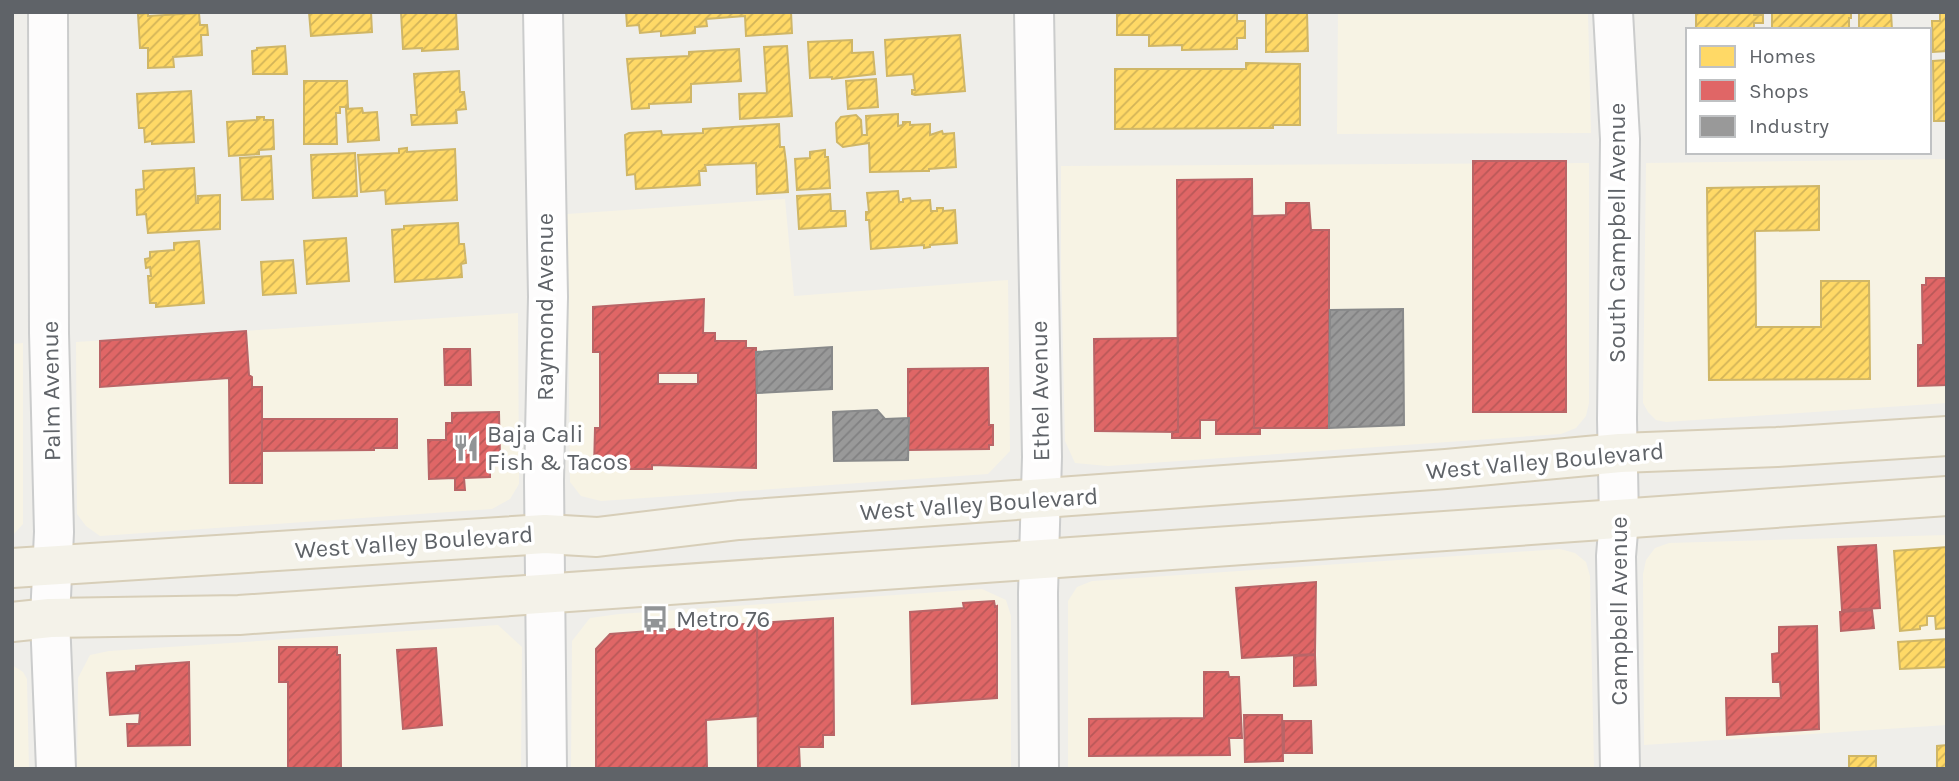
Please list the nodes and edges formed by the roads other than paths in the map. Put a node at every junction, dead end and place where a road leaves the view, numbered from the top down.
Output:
1 (48, 12) edge
2 (542, 12) edge
3 (1034, 12) edge
4 (1613, 12) edge
5 (1947, 436) edge
6 (1620, 453) junction
7 (1947, 496) edge
8 (1041, 500) junction
9 (1619, 519) junction
10 (545, 534) junction
11 (1040, 558) junction
12 (53, 565) junction
13 (12, 568) edge
14 (544, 593) junction
15 (50, 618) junction
16 (12, 622) edge
17 (56, 769) edge
18 (547, 769) edge
19 (1039, 769) edge
20 (1620, 769) edge

1 - 12 street, Palm Avenue
2 - 10 street, Raymond Avenue
3 - 8 street, Ethel Avenue
4 - 6 street, South Campbell Avenue
5 - 6 main road, West Valley Boulevard
6 - 8 main road, West Valley Boulevard
6 - 9 street, Campbell Avenue
7 - 9 main road
8 - 10 main road, West Valley Boulevard
8 - 11 street, Ethel Avenue
9 - 11 main road
9 - 20 street, Campbell Avenue
10 - 12 main road, West Valley Boulevard
10 - 14 street, Raymond Avenue
11 - 14 main road
11 - 19 street, Ethel Avenue
12 - 13 main road, West Valley Boulevard
12 - 15 street, Palm Avenue
14 - 15 main road
14 - 18 street, Raymond Avenue
15 - 16 main road
15 - 17 street, Palm Avenue

